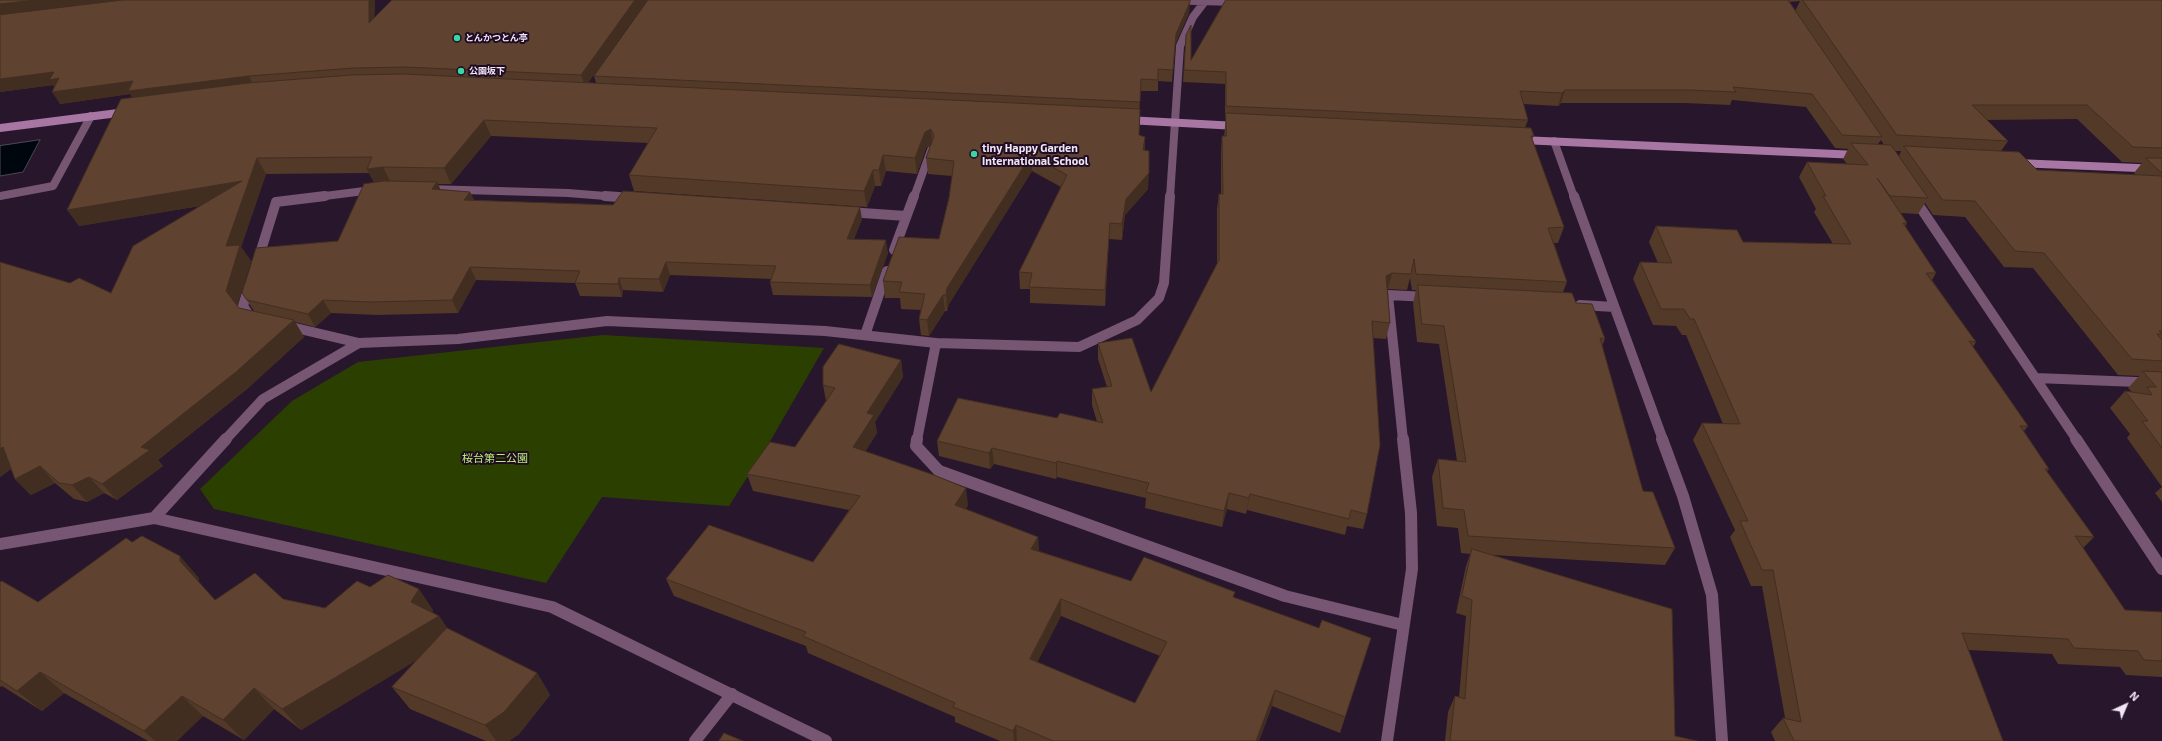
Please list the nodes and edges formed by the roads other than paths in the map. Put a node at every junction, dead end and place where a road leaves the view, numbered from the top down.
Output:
1 (1156, 0) edge
2 (1206, 1) edge
3 (1244, 2) edge
4 (138, 110) edge
5 (91, 116) junction
6 (1119, 120) edge
7 (1175, 122) junction
8 (1246, 126) edge
9 (0, 128) edge
10 (1514, 139) edge
11 (1554, 141) junction
12 (931, 150) edge
13 (1864, 155) edge
14 (2004, 162) edge
15 (2162, 169) edge
16 (383, 189) edge
17 (421, 189) edge
18 (1908, 189) edge
19 (0, 196) edge
20 (638, 198) edge
21 (835, 212) edge
22 (906, 216) junction
23 (1442, 298) edge
24 (1567, 304) edge
25 (1614, 307) junction
26 (865, 335) junction
27 (359, 343) junction
28 (936, 343) junction
29 (2036, 378) junction
30 (2162, 383) edge
31 (154, 518) junction
32 (0, 544) edge
33 (2162, 569) edge
34 (1403, 625) junction
35 (732, 694) junction
36 (695, 741) edge
37 (826, 741) edge
38 (1386, 741) edge
39 (1722, 741) edge

1 - 2 street
2 - 3 street
2 - 7 street
4 - 5 street
5 - 9 street
5 - 19 street
6 - 7 street
7 - 8 street
7 - 28 street
10 - 11 street
11 - 13 street
11 - 25 street
12 - 22 street
14 - 15 street
16 - 27 street
17 - 20 street
18 - 29 street
21 - 22 street
22 - 26 street
23 - 34 street
24 - 25 street
25 - 39 street
26 - 27 street
26 - 28 street
27 - 31 street
28 - 34 street
29 - 30 street
29 - 33 street
31 - 32 street
31 - 35 street
34 - 38 street
35 - 36 street
35 - 37 street

